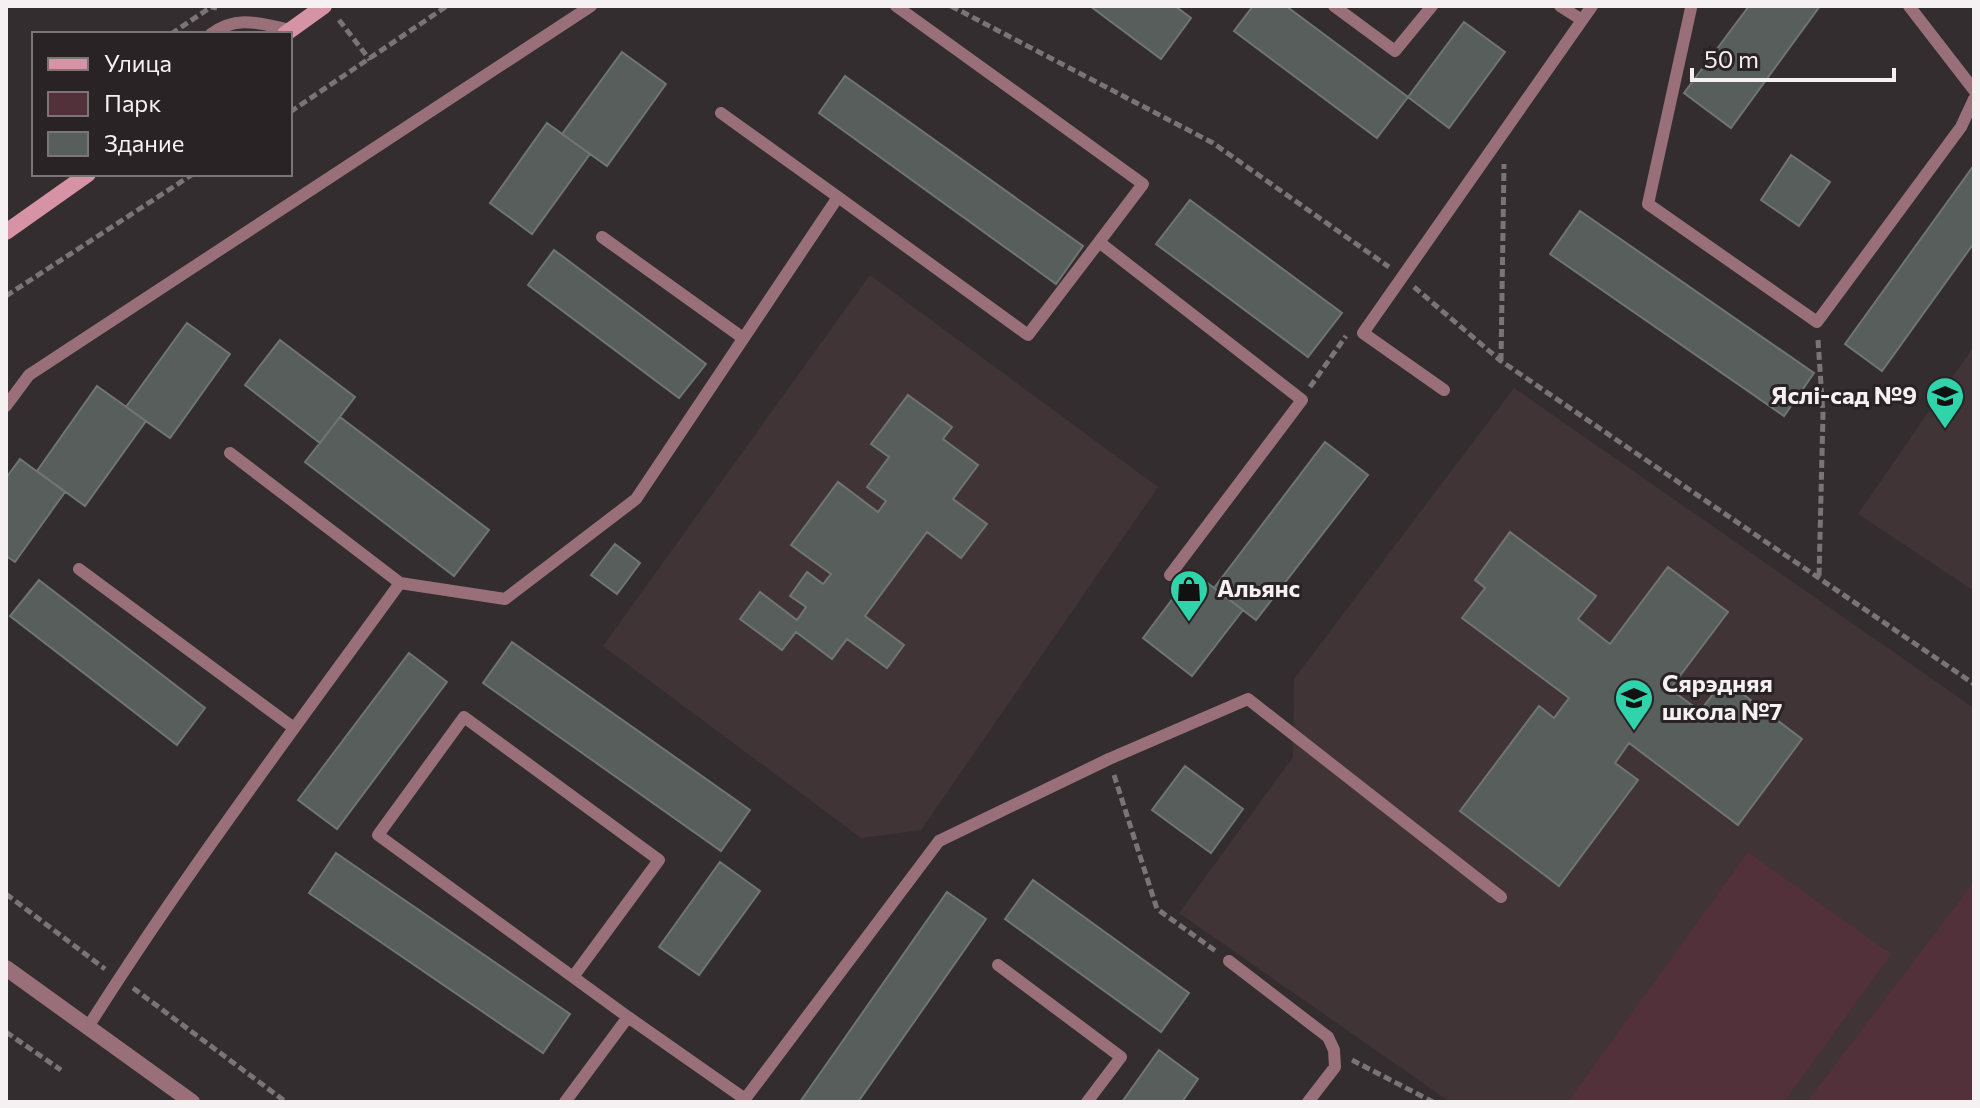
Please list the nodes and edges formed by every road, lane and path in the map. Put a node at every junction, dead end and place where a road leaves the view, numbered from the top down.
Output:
1 (324, 6) edge
2 (447, 6) edge
3 (591, 6) edge
4 (896, 6) edge
5 (951, 6) edge
6 (1334, 6) edge
7 (1432, 6) edge
8 (1560, 6) edge
9 (1592, 6) edge
10 (1909, 6) edge
11 (1691, 7) edge
12 (1582, 20) junction
13 (214, 32) edge
14 (288, 32) edge
15 (349, 33) dead end
16 (370, 60) junction
17 (1974, 90) edge
18 (1974, 99) edge
19 (292, 111) edge
20 (721, 113) dead end
21 (1505, 130) junction
22 (85, 176) edge
23 (190, 176) edge
24 (838, 197) junction
25 (6, 232) edge
26 (602, 237) dead end
27 (1099, 242) junction
28 (1403, 277) junction
29 (6, 296) edge
30 (1817, 322) junction
31 (1347, 335) dead end
32 (743, 338) junction
33 (1501, 361) junction
34 (1444, 390) dead end
35 (1302, 400) junction
36 (6, 406) edge
37 (230, 453) dead end
38 (79, 569) dead end
39 (1170, 575) dead end
40 (1819, 578) junction
41 (400, 583) junction
42 (1974, 684) edge
43 (294, 728) junction
44 (1109, 759) junction
45 (6, 894) edge
46 (1501, 897) dead end
47 (1229, 961) joint
48 (998, 965) dead end
49 (6, 968) edge
50 (573, 977) junction
51 (119, 978) junction
52 (628, 1017) junction
53 (88, 1027) junction
54 (6, 1032) edge
55 (1334, 1050) junction
56 (61, 1070) dead end
57 (192, 1102) edge
58 (286, 1102) edge
59 (565, 1102) edge
60 (1087, 1102) edge
61 (1308, 1102) edge
62 (1433, 1102) edge

1 - 14 main road
2 - 16 path
3 - 36 lane
4 - 27 lane
5 - 28 path
6 - 7 lane
8 - 12 lane
9 - 12 lane
10 - 17 lane
11 - 30 lane
12 - 21 lane
13 - 14 lane
15 - 16 path
16 - 19 path
18 - 30 lane
20 - 24 lane
21 - 28 lane
21 - 33 path
22 - 25 main road
23 - 29 path
24 - 27 lane
24 - 32 lane
26 - 32 lane
27 - 35 lane
28 - 33 path
28 - 34 lane
30 - 40 path
31 - 35 path
32 - 41 lane
33 - 40 path
35 - 39 lane
37 - 41 lane
38 - 43 lane
40 - 42 path
41 - 43 lane
43 - 51 lane
44 - 46 lane
44 - 47 path
44 - 52 lane
45 - 51 path
47 - 55 lane
48 - 60 lane
49 - 53 street
50 - 50 lane
50 - 52 lane
51 - 53 lane
51 - 58 path
52 - 59 lane
53 - 57 street
54 - 56 path
55 - 61 lane
55 - 62 path

